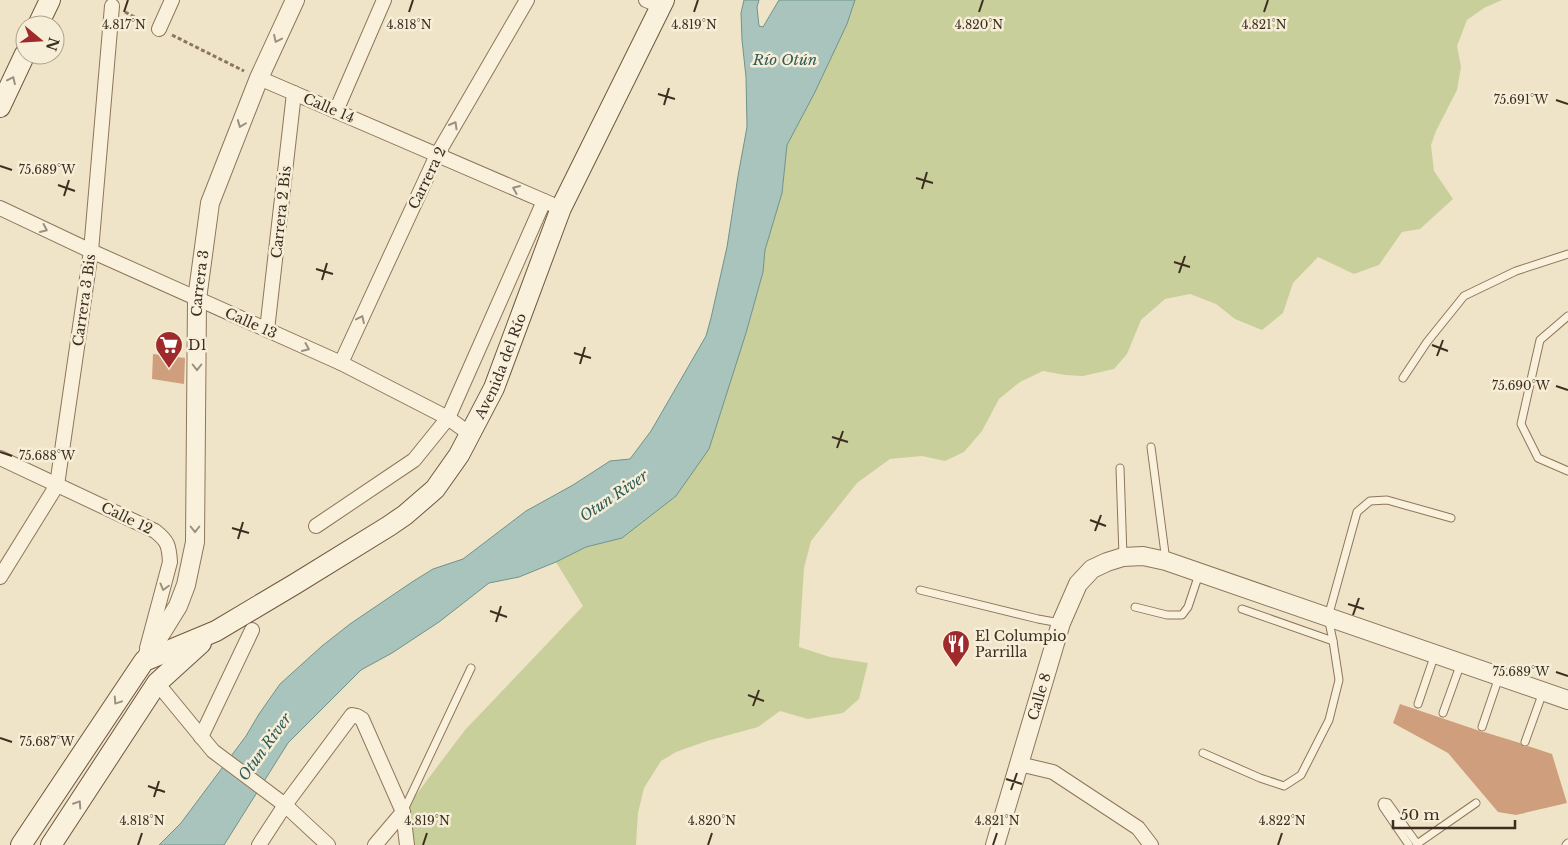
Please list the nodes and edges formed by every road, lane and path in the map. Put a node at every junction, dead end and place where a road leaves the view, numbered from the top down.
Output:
1 (50, 0) edge
2 (172, 0) edge
3 (295, 0) edge
4 (384, 0) edge
5 (527, 0) edge
6 (657, 2) edge
7 (112, 6) joint
8 (43, 15) edge
9 (160, 29) junction
10 (20, 65) edge
11 (258, 78) junction
12 (294, 93) junction
13 (0, 107) edge
14 (336, 111) junction
15 (437, 155) junction
16 (552, 205) junction
17 (0, 208) edge
18 (91, 251) junction
19 (1568, 254) edge
20 (197, 299) junction
21 (1568, 316) edge
22 (268, 330) junction
23 (341, 363) junction
24 (1403, 378) dead end
25 (448, 418) junction
26 (470, 434) junction
27 (1151, 447) dead end
28 (0, 458) edge
29 (1120, 468) dead end
30 (1568, 471) edge
31 (57, 484) junction
32 (1451, 518) dead end
33 (316, 526) dead end
34 (1115, 559) junction
35 (1166, 561) junction
36 (1199, 572) junction
37 (0, 576) edge
38 (920, 590) dead end
39 (1135, 607) dead end
40 (1242, 610) dead end
41 (1328, 617) junction
42 (1061, 623) junction
43 (252, 630) dead end
44 (216, 631) junction
45 (1333, 641) junction
46 (1435, 654) junction
47 (144, 661) junction
48 (1461, 663) junction
49 (471, 668) dead end
50 (1500, 676) junction
51 (158, 683) junction
52 (1543, 692) junction
53 (1568, 700) edge
54 (1418, 704) dead end
55 (1443, 713) dead end
56 (1482, 727) dead end
57 (200, 737) junction
58 (1525, 742) dead end
59 (1203, 752) dead end
60 (1019, 764) junction
61 (1476, 803) dead end
62 (285, 805) junction
63 (403, 812) junction
64 (1417, 844) edge
65 (21, 845) edge
66 (52, 845) edge
67 (259, 845) edge
68 (328, 845) edge
69 (375, 845) edge
70 (407, 845) edge
71 (995, 845) edge
72 (1151, 845) edge
73 (1408, 845) edge

1 - 8 main road
2 - 9 street
3 -> 11 street, Carrera 3
4 - 14 street
15 -> 5 street, Carrera 2
6 - 16 main road, Avenida del Río
7 - 9 path
7 - 18 street, Carrera 3 Bis
9 - 11 path
13 -> 10 main road
11 - 12 street, Calle 14
11 -> 20 street, Carrera 3
12 - 14 street, Calle 14
12 - 22 street, Carrera 2 Bis
14 - 15 street, Calle 14
16 -> 15 street, Calle 14
23 -> 15 street, Carrera 2
16 - 25 street
16 - 26 main road, Avenida del Río
17 -> 18 street, Calle 13
18 - 20 street, Calle 13
18 - 31 street, Carrera 3 Bis
19 - 24 lane
20 - 22 street, Calle 13
20 -> 47 street, Carrera 3
21 - 30 lane
22 -> 23 street, Calle 13
23 - 25 street, Calle 13
25 - 26 street, Calle 13
25 - 33 street
26 - 44 main road, Avenida del Río
27 - 35 lane
28 - 31 street, Calle 12
29 - 34 lane
31 - 37 street, Carrera 3 Bis
31 -> 47 street, Calle 12
32 - 41 lane
34 - 35 street
34 - 42 street, Calle 8
35 - 36 street
36 - 39 lane
36 - 41 street
38 - 42 lane
40 - 45 lane
41 - 45 lane
41 - 46 street
42 - 60 street, Calle 8
43 - 57 street
44 - 47 main road
44 - 51 main road
45 - 59 lane
46 - 48 street
46 - 54 lane
47 -> 65 main road
48 - 50 street
48 - 55 lane
49 - 63 lane
50 - 52 street
50 - 56 lane
51 - 57 street
66 -> 51 main road
52 - 53 street
52 - 58 lane
57 - 62 street
60 - 71 street, Calle 8
60 - 72 street
61 - 64 lane
62 - 63 street
62 - 67 street
62 - 68 street
63 - 69 street
63 - 70 street
64 - 73 lane

